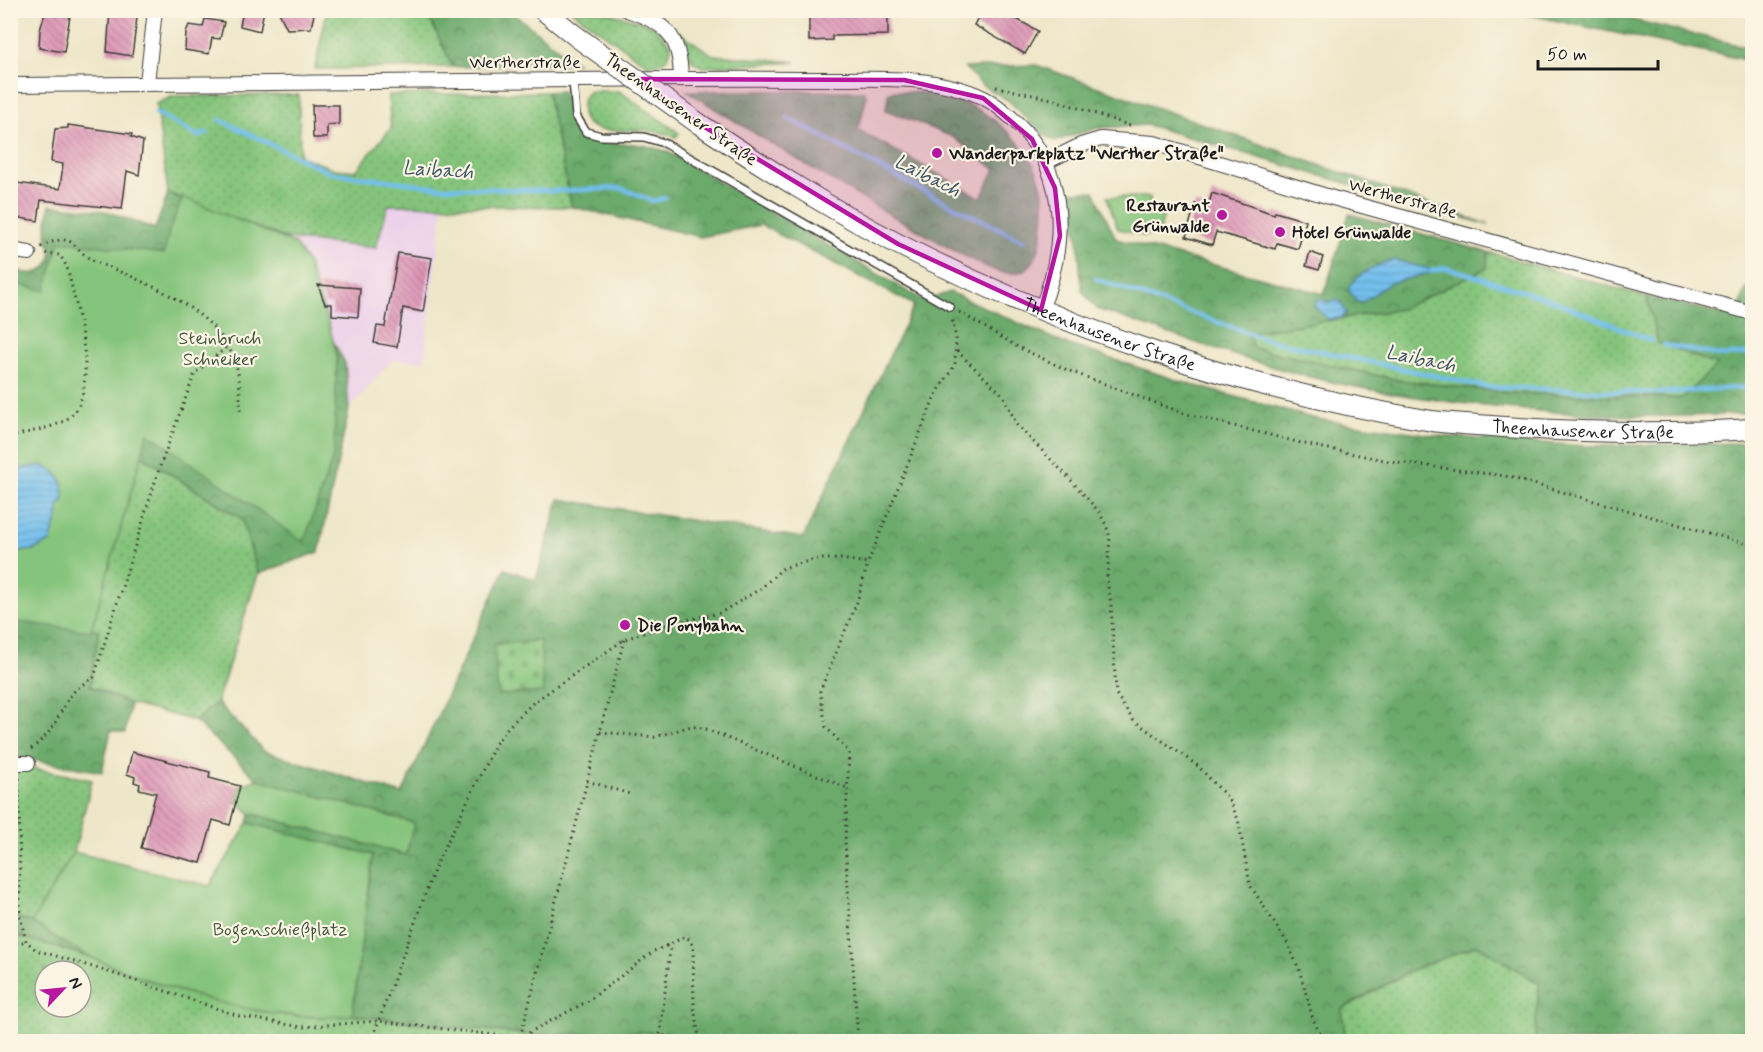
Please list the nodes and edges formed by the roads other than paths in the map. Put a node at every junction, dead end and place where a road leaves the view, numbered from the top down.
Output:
1 (155, 10) edge
2 (543, 10) edge
3 (627, 10) edge
4 (681, 78) junction
5 (573, 80) junction
6 (147, 83) junction
7 (10, 85) edge
8 (1046, 162) junction
9 (10, 250) edge
10 (29, 253) road end
11 (950, 307) road end
12 (1041, 310) junction
13 (1752, 313) edge
14 (1752, 429) edge

1 - 6 street
2 - 12 main road, Theenhausener Straße, bridge
3 - 4 street
4 - 5 street, Wertherstraße
4 - 8 street, Wertherstraße
5 - 6 street, Wertherstraße
5 - 11 lane
6 - 7 street, Wertherstraße
8 - 12 street, Wertherstraße
8 - 13 street, Wertherstraße
9 - 10 street
12 - 14 main road, Theenhausener Straße

